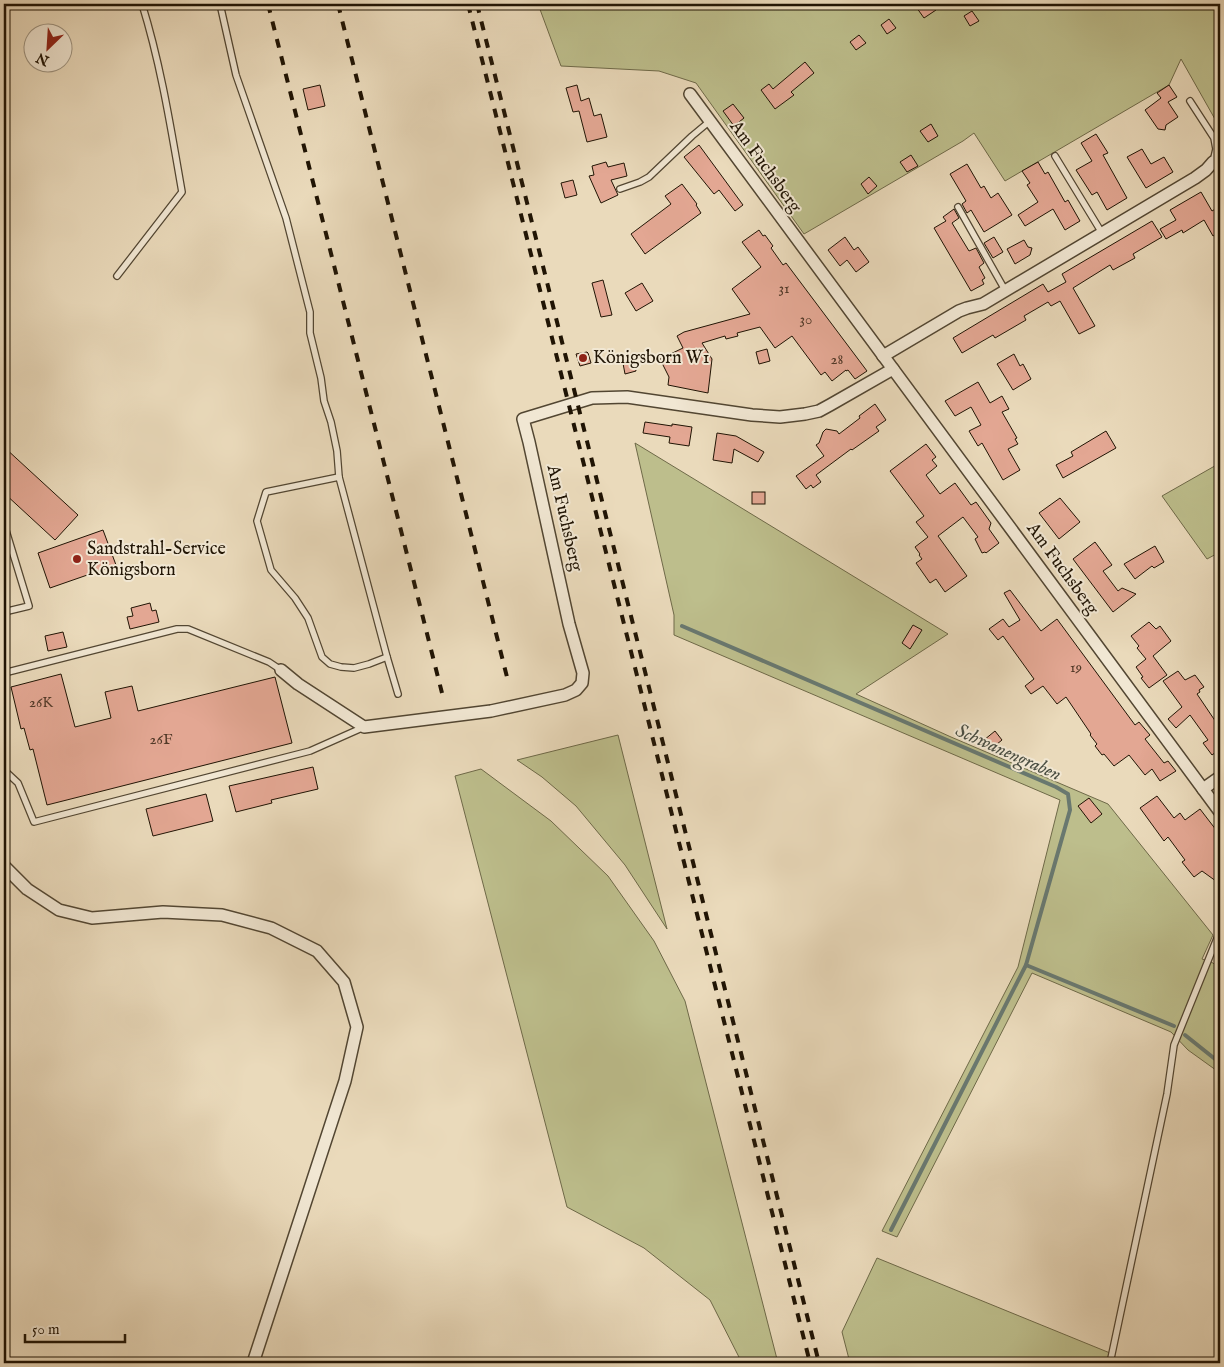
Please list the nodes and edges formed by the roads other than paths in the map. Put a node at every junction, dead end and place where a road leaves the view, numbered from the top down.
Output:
1 (142, 4) edge
2 (220, 4) edge
3 (690, 94) dead end
4 (1190, 101) dead end
5 (710, 121) junction
6 (1055, 156) dead end
7 (1213, 162) joint
8 (620, 189) dead end
9 (958, 207) dead end
10 (1102, 233) junction
11 (118, 276) dead end
12 (1006, 290) junction
13 (883, 356) junction
14 (893, 369) junction
15 (339, 477) junction
16 (4, 524) edge
17 (4, 612) edge
18 (387, 657) junction
19 (281, 670) joint
20 (4, 673) edge
21 (398, 694) dead end
22 (364, 727) junction
23 (4, 770) edge
24 (1220, 777) edge
25 (1203, 789) junction
26 (1220, 812) edge
27 (4, 866) edge
28 (1220, 931) edge
29 (253, 1363) edge
30 (1110, 1363) edge

1 - 11 lane
2 - 15 lane
3 - 5 street, Am Fuchsberg
4 - 7 lane
5 - 8 lane
5 - 13 street, Am Fuchsberg
6 - 10 lane
7 - 10 street
9 - 12 lane
10 - 12 street
12 - 13 street
13 - 14 street, Am Fuchsberg
14 - 22 street, Am Fuchsberg
14 - 25 street, Am Fuchsberg
15 - 18 lane
15 - 18 lane
16 - 17 lane
18 - 21 lane
19 - 20 lane
19 - 22 street
22 - 23 lane
24 - 25 street
25 - 26 street, Am Fuchsberg
27 - 29 street
28 - 30 lane

